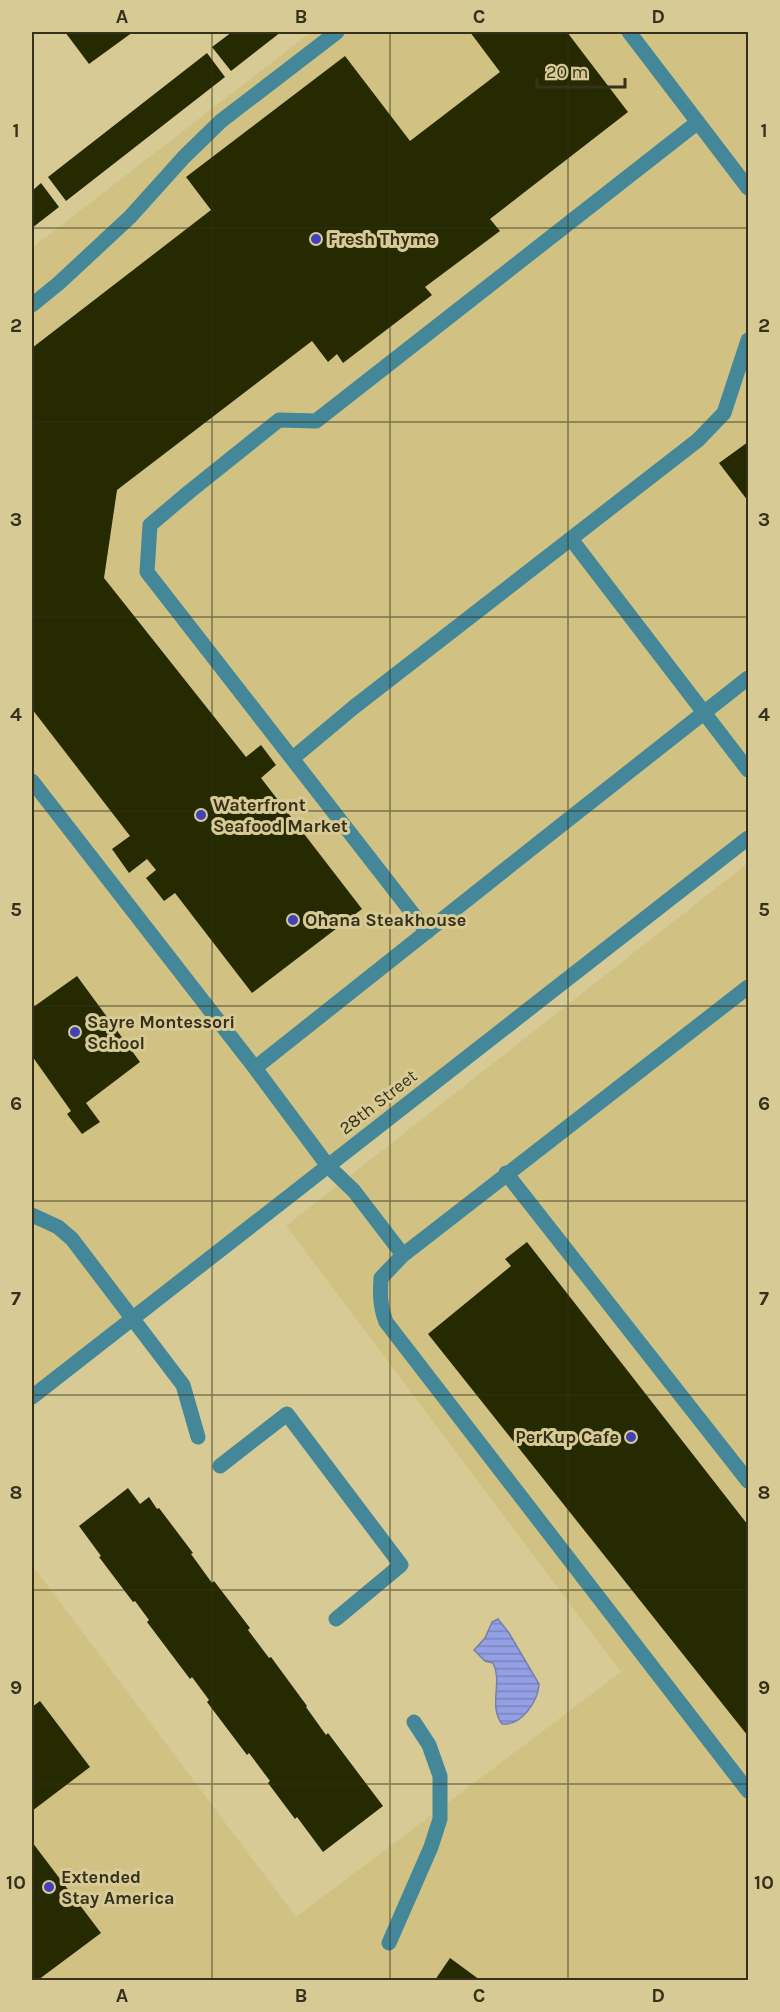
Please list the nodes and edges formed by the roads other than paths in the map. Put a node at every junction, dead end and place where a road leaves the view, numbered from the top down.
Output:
1 (337, 32) edge
2 (629, 32) edge
3 (698, 122) junction
4 (748, 188) edge
5 (32, 305) edge
6 (748, 340) edge
7 (570, 539) junction
8 (748, 678) edge
9 (704, 713) junction
10 (293, 758) junction
11 (748, 770) edge
12 (32, 781) edge
13 (748, 838) edge
14 (427, 932) junction
15 (748, 987) edge
16 (255, 1068) junction
17 (328, 1166) junction
18 (506, 1173) junction
19 (32, 1215) edge
20 (403, 1255) junction
21 (131, 1319) junction
22 (32, 1396) edge
23 (198, 1437) dead end
24 (220, 1466) dead end
25 (748, 1481) edge
26 (336, 1619) dead end
27 (414, 1722) dead end
28 (748, 1791) edge
29 (389, 1942) dead end

1 - 5 street
2 - 3 street
3 - 4 street
3 - 10 street
6 - 7 street
7 - 9 street
7 - 10 street
8 - 9 street
9 - 11 street
9 - 14 street
10 - 14 street
12 - 16 street
13 - 17 street, 28th Street
14 - 16 street
15 - 18 street
16 - 17 street
17 - 20 street
17 - 21 street, 28th Street
18 - 20 street
18 - 25 street
19 - 21 street
20 - 28 street
21 - 22 street, 28th Street
21 - 23 street
24 - 26 street
27 - 29 street

